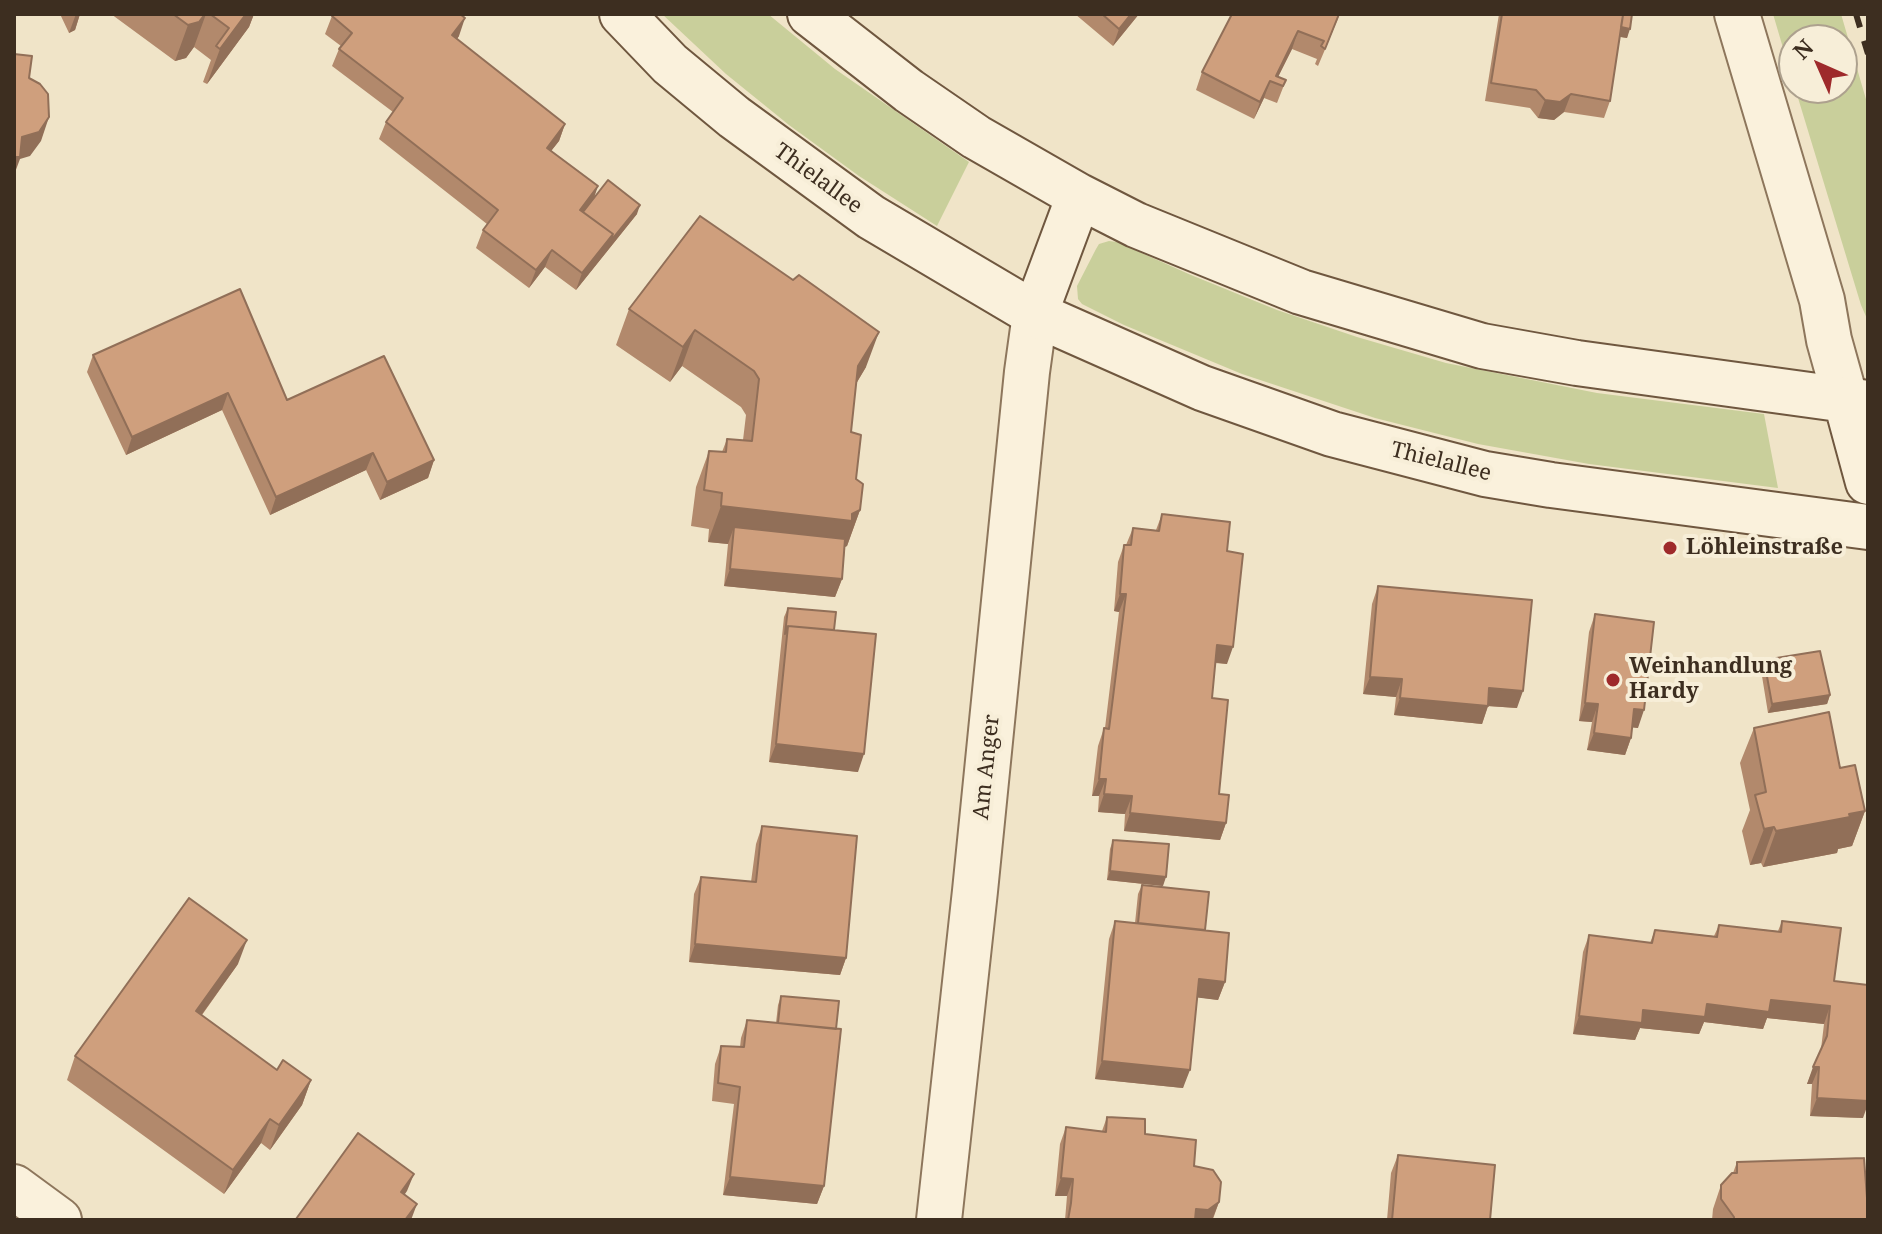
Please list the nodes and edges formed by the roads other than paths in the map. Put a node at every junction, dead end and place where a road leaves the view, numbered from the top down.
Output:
1 (622, 14) edge
2 (810, 14) edge
3 (1737, 14) edge
4 (1079, 196) junction
5 (1035, 314) junction
6 (1857, 402) edge
7 (1868, 482) edge
8 (1868, 527) edge
9 (14, 1187) edge
10 (59, 1220) edge
11 (939, 1220) edge

1 - 5 main road, Thielallee
2 - 4 main road
3 - 6 main road
4 - 5 main road
4 - 6 main road
5 - 8 main road, Thielallee
5 - 11 main road, Am Anger
6 - 7 main road
9 - 10 main road

